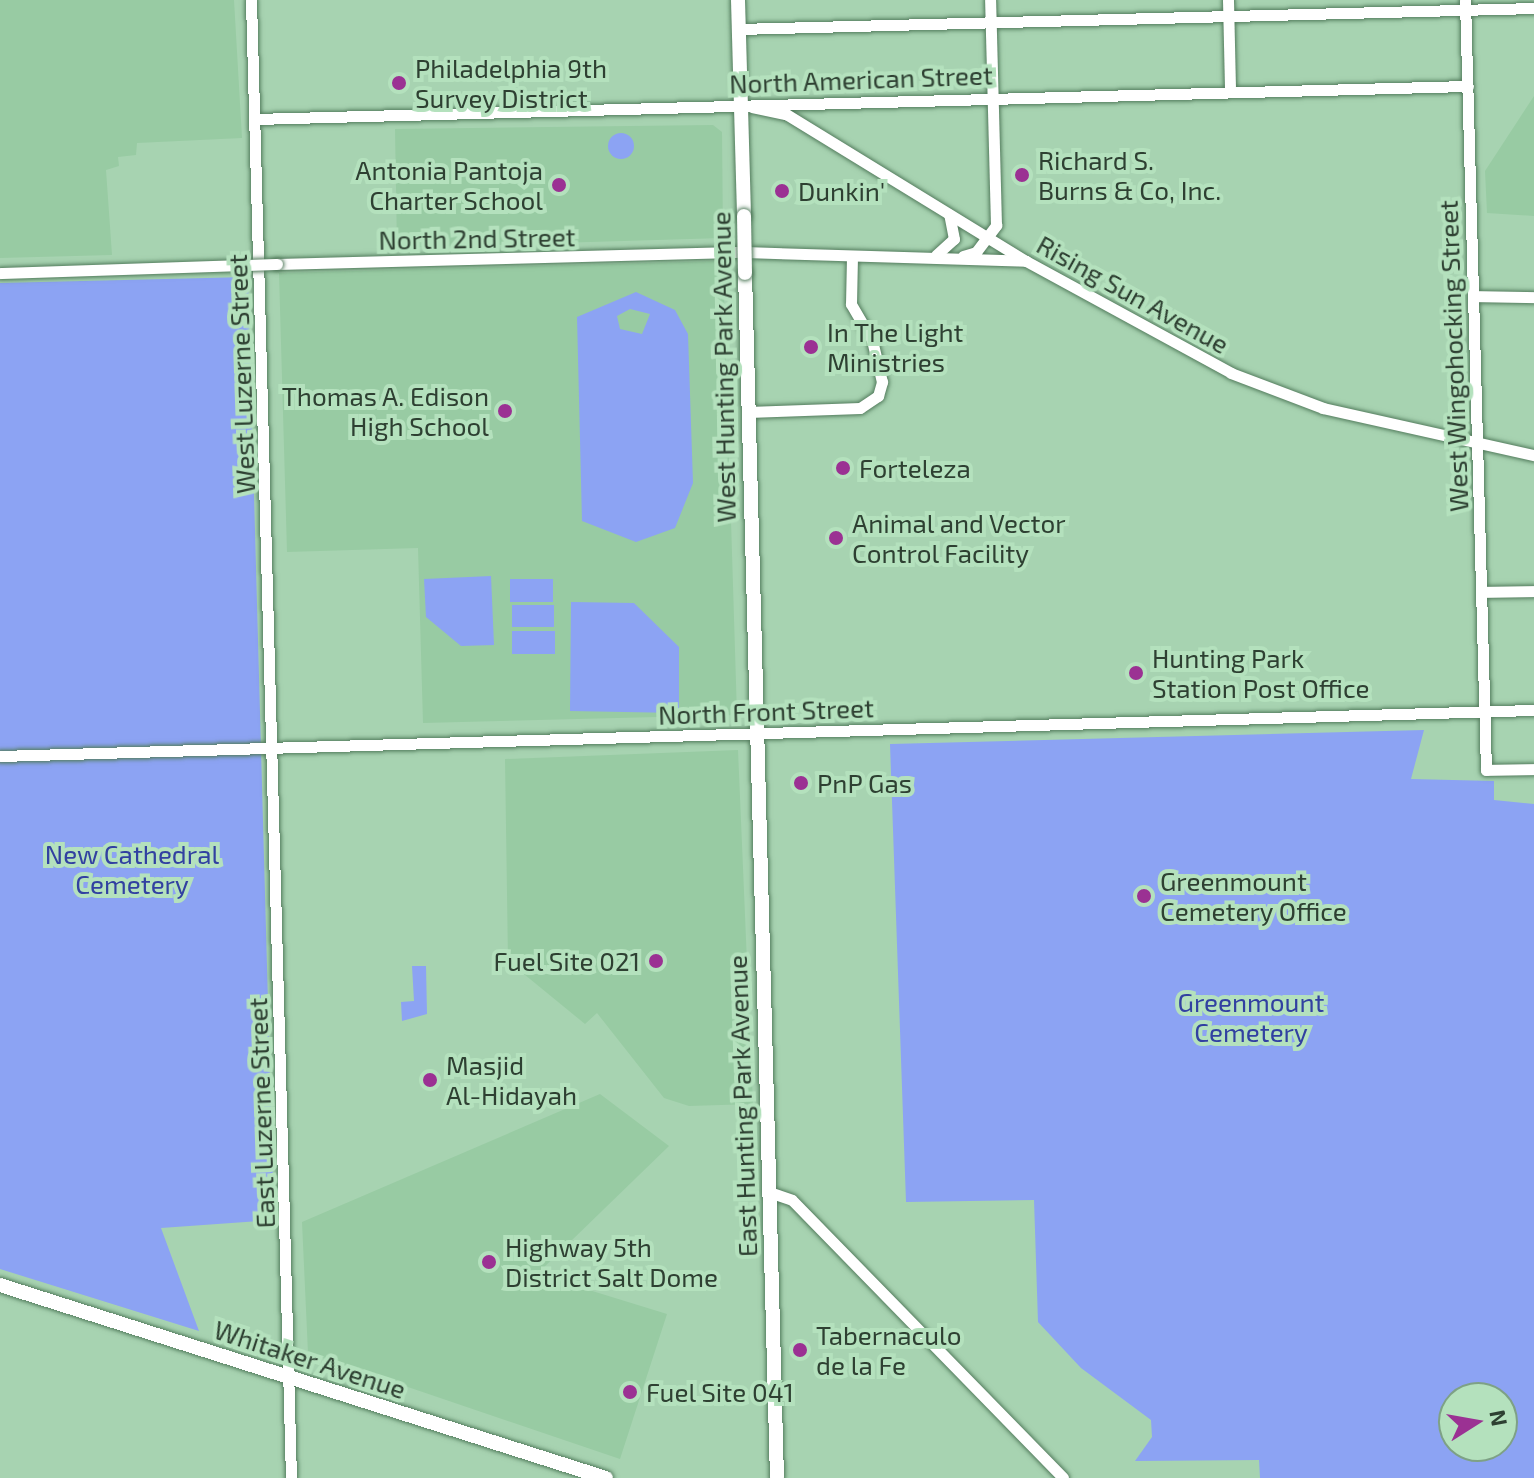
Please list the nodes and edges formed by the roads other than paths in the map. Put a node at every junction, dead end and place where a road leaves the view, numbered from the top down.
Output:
1 (251, 0) edge
2 (738, 0) edge
3 (990, 0) edge
4 (1228, 0) edge
5 (1466, 6) edge
6 (1534, 8) edge
7 (1228, 17) junction
8 (990, 24) junction
9 (738, 29) junction
10 (1468, 86) junction
11 (1230, 89) junction
12 (993, 97) junction
13 (740, 104) junction
14 (255, 119) junction
15 (1470, 156) junction
16 (1454, 157) dead end
17 (948, 214) junction
18 (989, 238) junction
19 (852, 257) junction
20 (932, 257) junction
21 (954, 258) junction
22 (1026, 261) junction
23 (0, 273) edge
24 (1474, 296) junction
25 (1534, 297) edge
26 (748, 412) junction
27 (1478, 448) junction
28 (1534, 455) edge
29 (1534, 591) edge
30 (1482, 592) junction
31 (1534, 710) edge
32 (1485, 711) junction
33 (757, 733) junction
34 (274, 746) junction
35 (0, 756) edge
36 (1534, 769) edge
37 (769, 1192) junction
38 (0, 1285) edge
39 (290, 1378) junction
40 (291, 1478) edge
41 (606, 1478) edge
42 (777, 1478) edge
43 (1063, 1478) edge

1 - 14 street, West Luzerne Street
2 - 9 main road, West Hunting Park Avenue
3 - 8 street
4 - 7 street
5 - 6 street
5 - 7 street
5 - 10 street, West Wingohocking Street
7 - 8 street
7 - 11 street
8 - 9 street
8 - 12 street
9 - 13 main road, West Hunting Park Avenue
10 - 11 street, North American Street
10 - 15 street, West Wingohocking Street
11 - 12 street, North American Street
12 - 13 street, North American Street
12 - 18 street
13 - 14 street, North American Street
13 - 17 street, Rising Sun Avenue
13 - 26 main road, West Hunting Park Avenue, bridge
14 - 34 street, West Luzerne Street
15 - 16 street
15 - 24 street, West Wingohocking Street
17 - 18 street, Rising Sun Avenue
17 - 20 street
18 - 21 street
18 - 22 street, Rising Sun Avenue
19 - 20 street, North 2nd Street
19 - 23 street, North 2nd Street, bridge
19 - 26 street
20 - 21 street, North 2nd Street
21 - 22 street, North 2nd Street
22 - 27 street, Rising Sun Avenue
24 - 25 street
24 - 27 street, West Wingohocking Street
26 - 33 main road, West Hunting Park Avenue
27 - 28 street, Rising Sun Avenue
27 - 30 street, West Wingohocking Street
29 - 30 street
30 - 32 street, West Wingohocking Street
31 - 32 street, North Front Street
32 - 33 street, North Front Street
32 - 36 street, West Wingohocking Street
33 - 34 street, North Front Street
33 - 37 main road, East Hunting Park Avenue
34 - 35 street, North Front Street
34 - 39 street, East Luzerne Street
37 - 42 main road, East Hunting Park Avenue
37 - 43 street
38 - 39 main road, Whitaker Avenue
39 - 40 street, East Luzerne Street
39 - 41 main road, Whitaker Avenue

